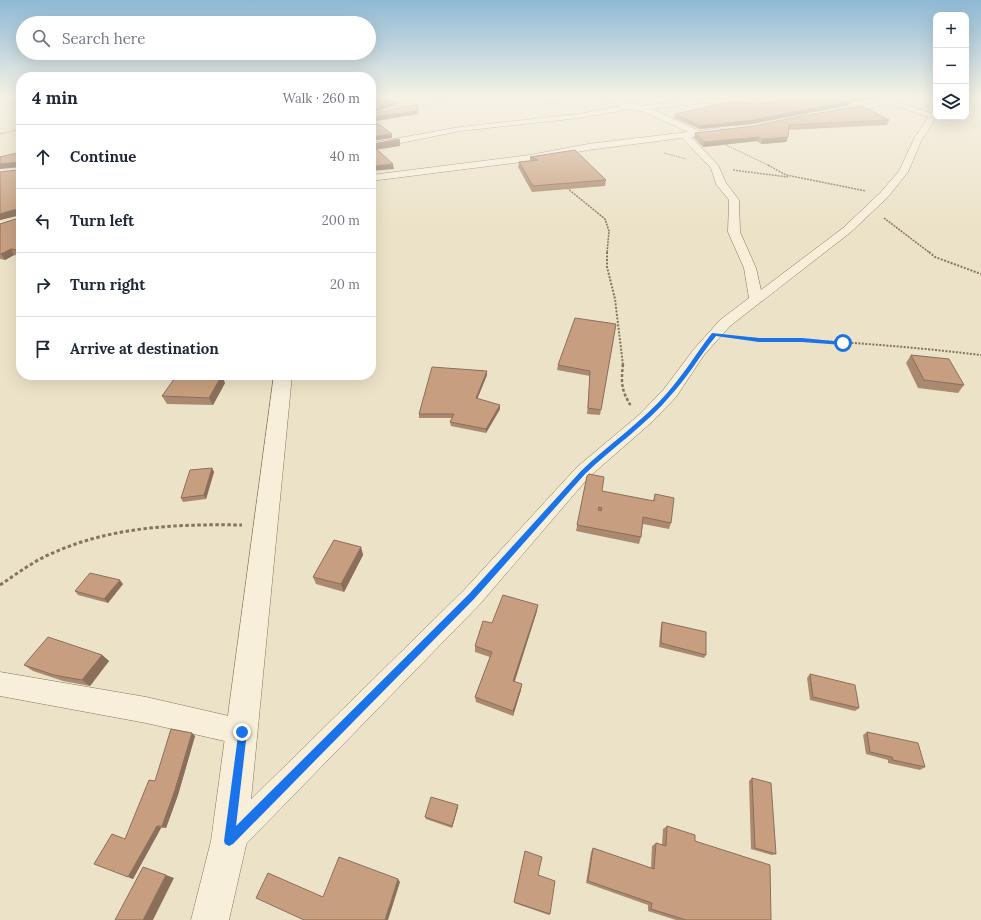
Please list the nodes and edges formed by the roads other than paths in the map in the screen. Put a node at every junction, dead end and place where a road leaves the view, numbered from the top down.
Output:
1 (403, 140) edge
2 (645, 140) edge
3 (689, 140) edge
4 (918, 140) edge
5 (376, 145) edge
6 (376, 177) edge
7 (756, 299) junction
8 (282, 380) edge
9 (0, 684) edge
10 (242, 732) junction
11 (229, 841) junction
12 (210, 920) edge

1 - 5 street
2 - 6 street
3 - 7 street
4 - 7 street
7 - 11 street
8 - 10 street
9 - 10 street
10 - 11 street
11 - 12 street

